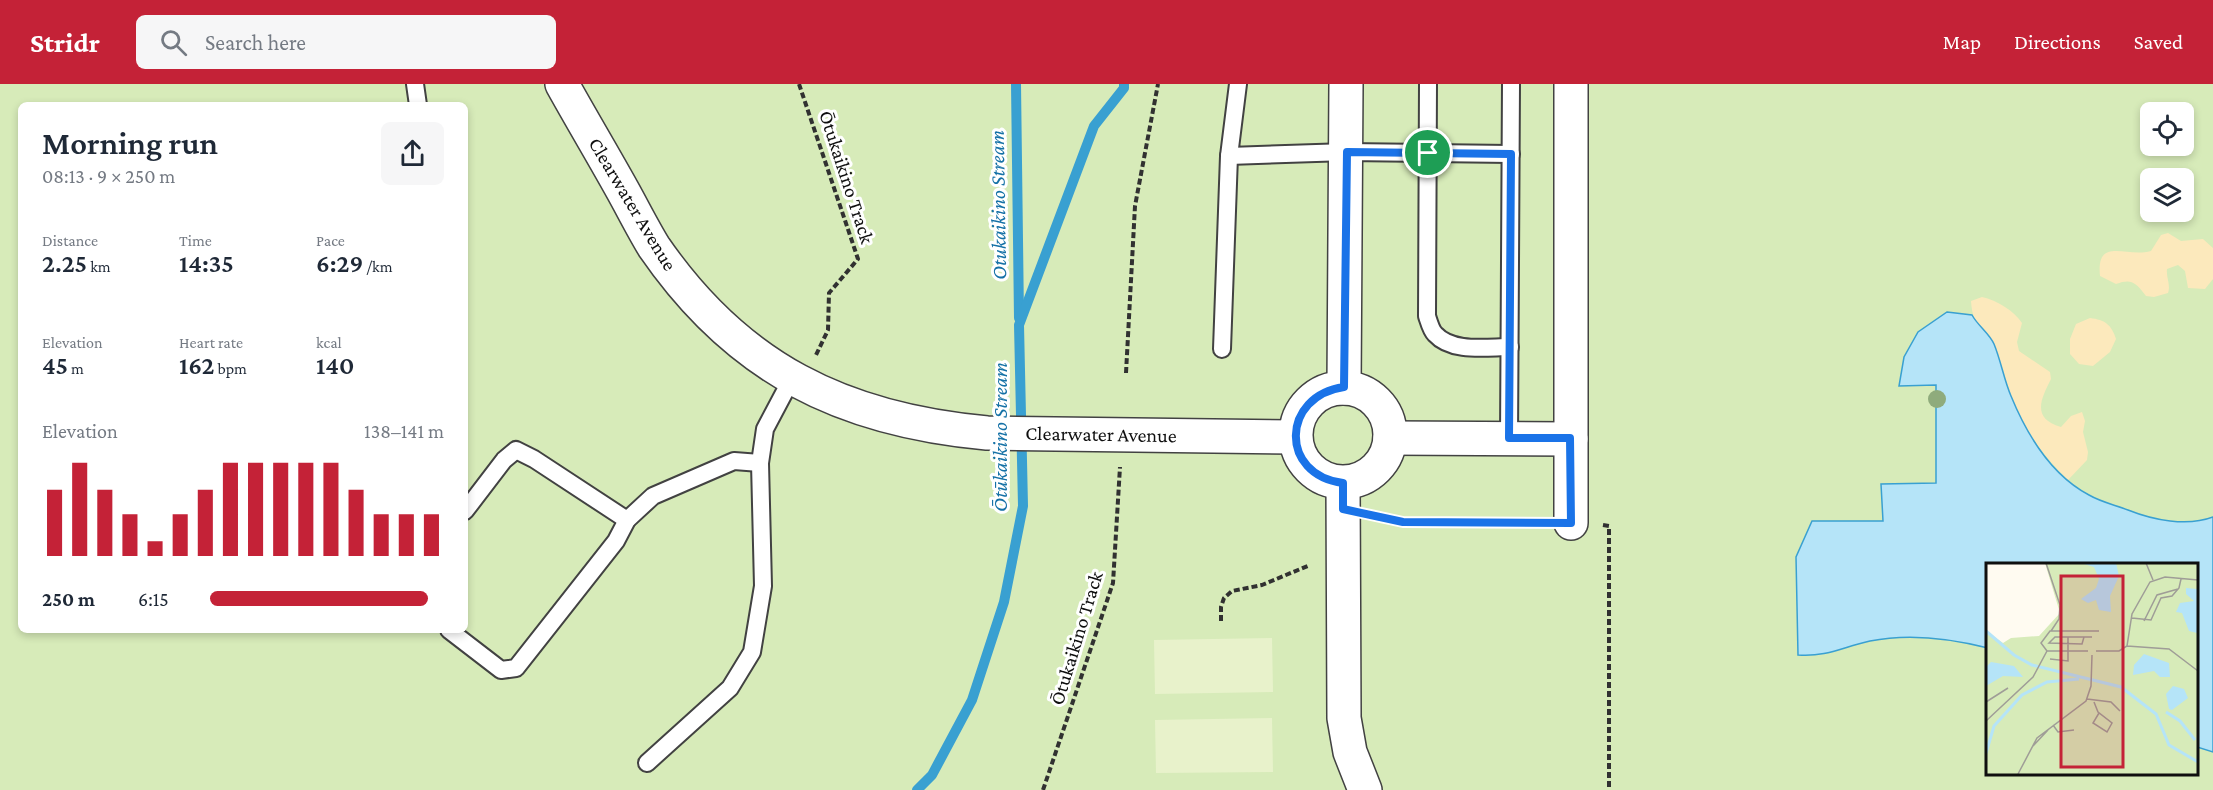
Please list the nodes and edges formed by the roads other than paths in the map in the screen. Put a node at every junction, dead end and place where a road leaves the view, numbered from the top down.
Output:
1 (415, 84) edge
2 (562, 84) edge
3 (1238, 84) edge
4 (1346, 84) edge
5 (1428, 84) edge
6 (1511, 84) edge
7 (1571, 84) edge
8 (418, 102) edge
9 (1347, 152) junction
10 (1428, 153) junction
11 (1511, 154) junction
12 (1229, 156) junction
13 (1510, 347) junction
14 (1222, 349) dead end
15 (797, 381) junction
16 (1344, 387) junction
17 (1295, 436) junction
18 (1390, 438) junction
19 (1509, 438) junction
20 (1570, 438) junction
21 (760, 463) junction
22 (1343, 496) junction
23 (468, 507) edge
24 (627, 519) junction
25 (1571, 523) road end
26 (452, 633) edge
27 (647, 763) dead end
28 (1364, 788) edge

1 - 8 lane
2 - 15 street, Clearwater Avenue
3 - 12 lane
4 - 9 street
5 - 10 lane
6 - 11 lane
7 - 20 street
9 - 10 lane
9 - 12 lane
9 - 16 street
10 - 11 lane
10 - 13 lane
11 - 13 lane
12 - 14 lane
13 - 19 lane
15 - 17 street, Clearwater Avenue
15 - 21 lane
16 - 17 street
16 - 18 street
17 - 22 street
18 - 19 street
18 - 22 street
19 - 20 street
20 - 25 street
21 - 24 lane
21 - 27 lane
22 - 28 street
23 - 24 lane
24 - 26 lane

